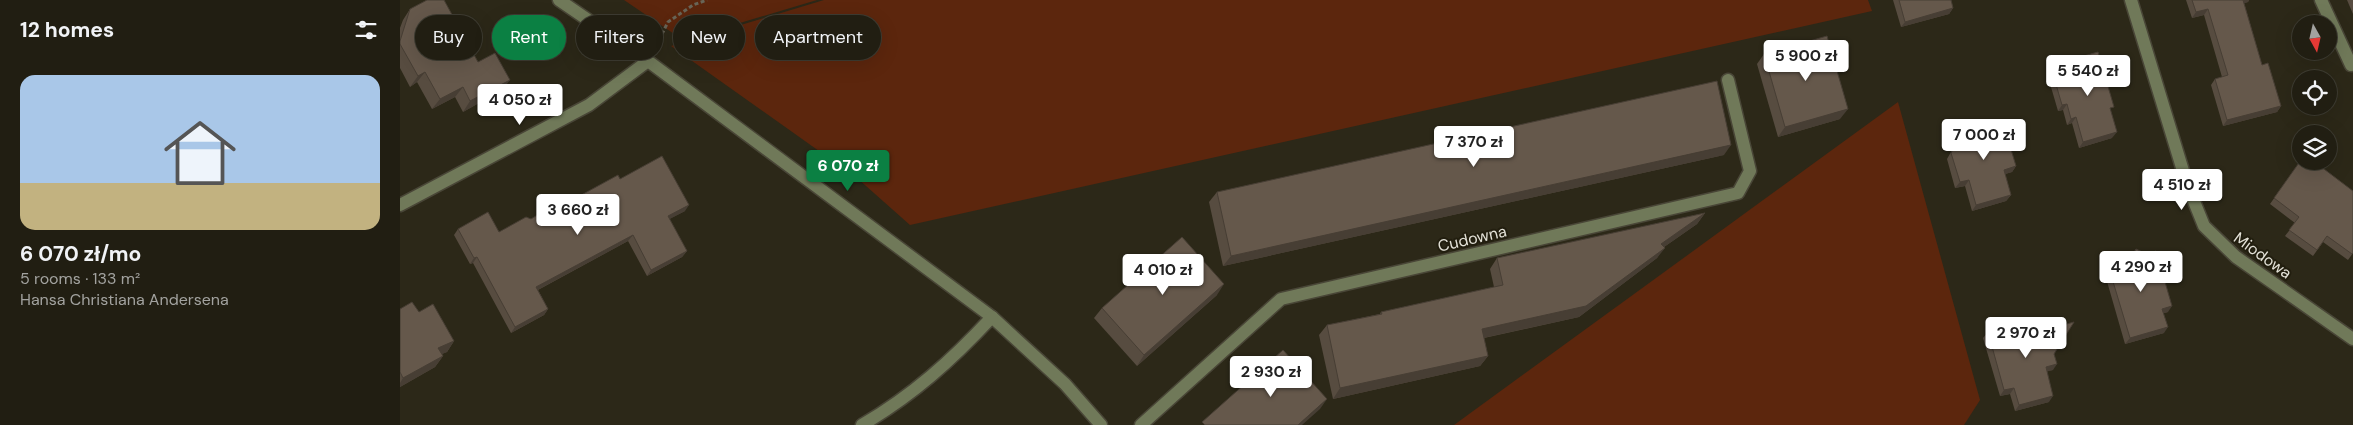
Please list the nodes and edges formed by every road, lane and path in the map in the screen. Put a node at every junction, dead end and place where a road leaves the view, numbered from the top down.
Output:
1 (559, 0) edge
2 (707, 0) edge
3 (2131, 0) edge
4 (2322, 0) edge
5 (648, 61) junction
6 (2351, 65) dead end
7 (1728, 80) dead end
8 (400, 205) edge
9 (992, 317) junction
10 (2353, 339) edge
11 (862, 425) edge
12 (1101, 425) edge
13 (1141, 425) edge

1 - 5 street
2 - 5 path
3 - 10 street, Miodowa
4 - 6 street
5 - 8 street
5 - 9 street
7 - 13 street, Cudowna
9 - 11 street
9 - 12 street

